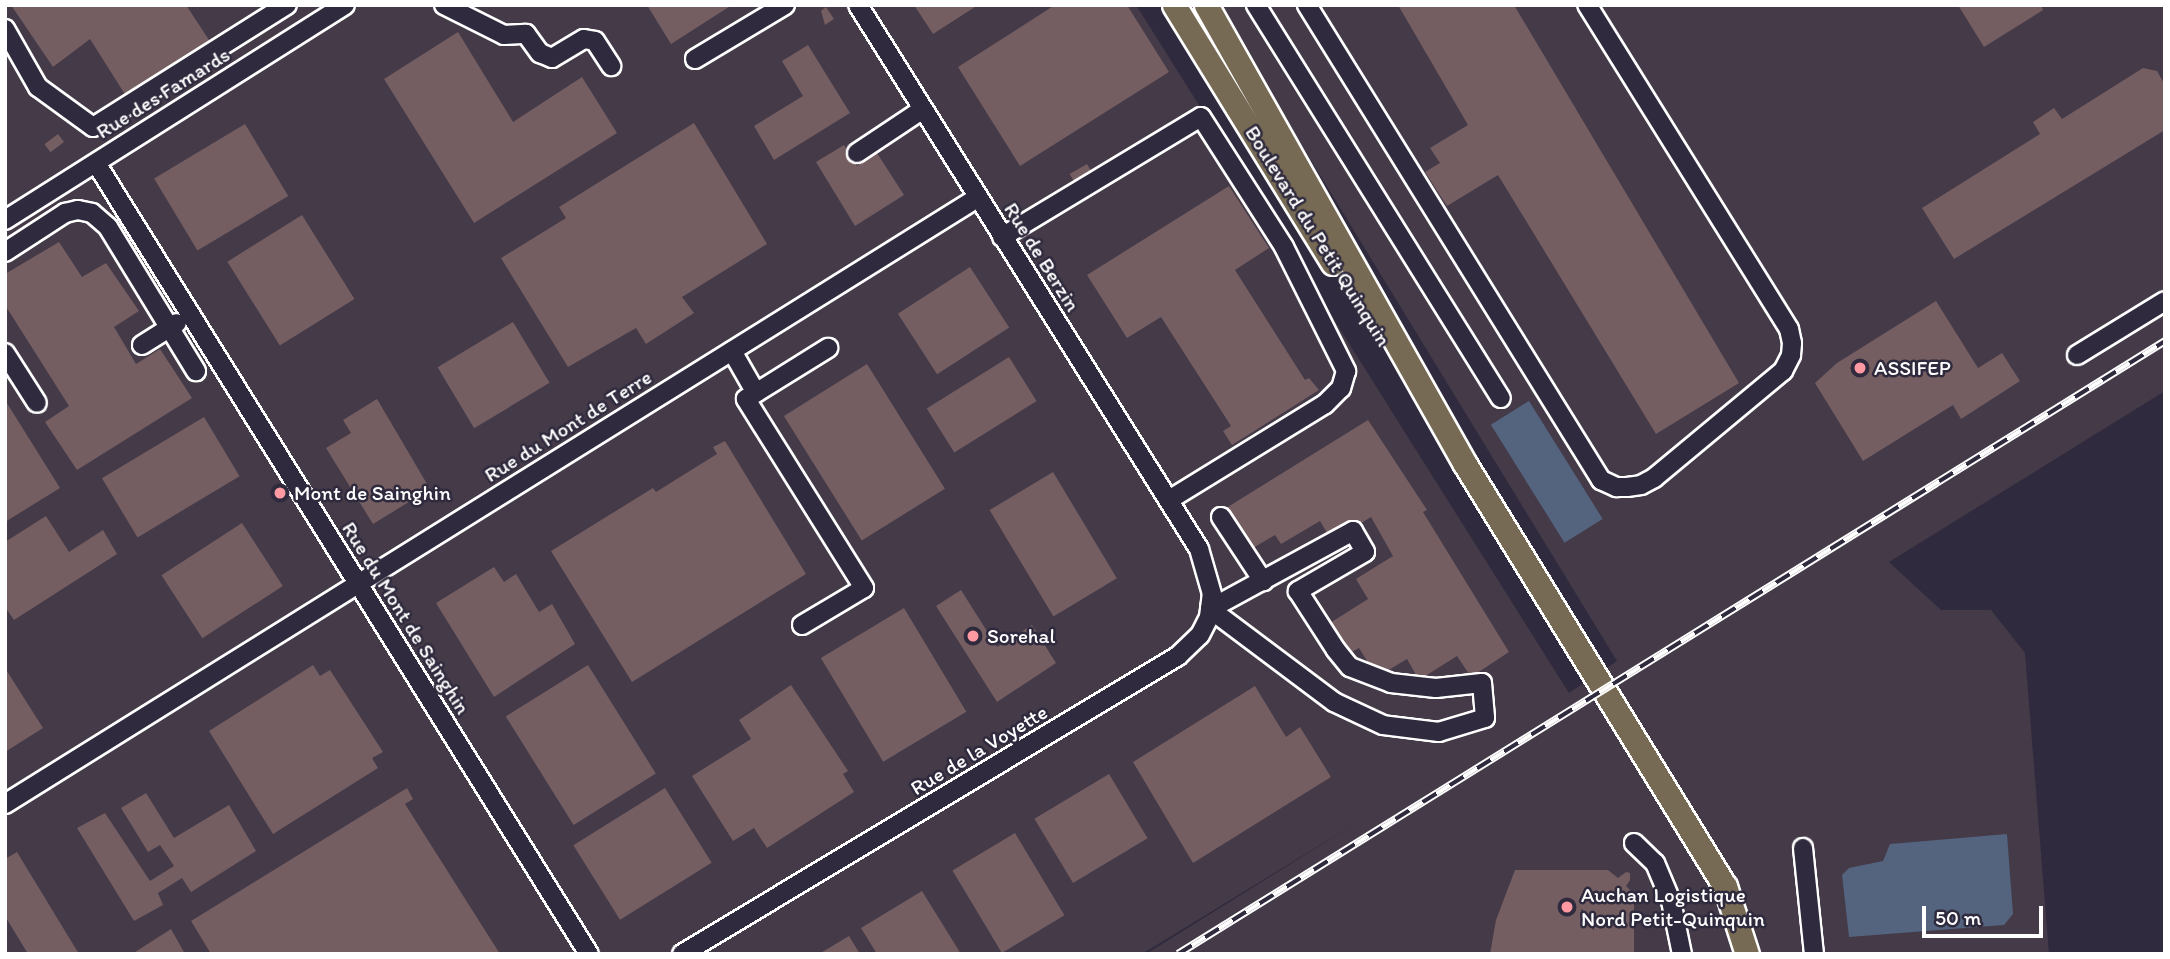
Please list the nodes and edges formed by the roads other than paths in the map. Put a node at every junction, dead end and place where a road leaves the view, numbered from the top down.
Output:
1 (287, 5) edge
2 (345, 5) edge
3 (444, 5) edge
4 (785, 5) edge
5 (858, 5) edge
6 (1174, 5) edge
7 (1206, 5) edge
8 (1256, 5) edge
9 (1307, 5) edge
10 (1587, 5) edge
11 (5, 29) edge
12 (695, 60) dead end
13 (611, 65) dead end
14 (923, 109) junction
15 (857, 153) dead end
16 (96, 163) junction
17 (977, 198) junction
18 (5, 220) edge
19 (1002, 237) junction
20 (5, 252) edge
21 (2165, 300) edge
22 (190, 315) junction
23 (169, 328) junction
24 (142, 345) dead end
25 (828, 348) dead end
26 (732, 351) junction
27 (5, 353) edge
28 (2077, 355) dead end
29 (196, 371) dead end
30 (756, 393) junction
31 (1502, 398) dead end
32 (37, 403) dead end
33 (1465, 464) junction
34 (1169, 500) junction
35 (1222, 517) dead end
36 (1188, 532) joint
37 (1263, 580) junction
38 (358, 584) junction
39 (1210, 609) junction
40 (802, 625) dead end
41 (5, 804) edge
42 (1699, 842) junction
43 (1634, 843) dead end
44 (1803, 848) dead end
45 (589, 954) edge
46 (682, 954) edge
47 (1682, 954) edge
48 (1735, 954) edge
49 (1747, 954) edge
50 (1814, 954) edge

1 - 11 street
2 - 16 street, Rue des Famards
3 - 13 street
4 - 12 street
5 - 14 street, Rue de Berzin
6 - 33 main road, Boulevard du Petit Quinquin
7 - 33 main road, Boulevard du Petit Quinquin
8 - 31 street
9 - 10 street
14 - 15 street
14 - 17 street, Rue de Berzin
16 - 18 street, Rue des Famards
16 - 22 street, Rue du Mont de Sainghin
17 - 19 street, Rue de Berzin
17 - 26 street, Rue du Mont de Terre
19 - 34 street, Rue de Berzin
19 - 34 street
20 - 23 street
21 - 28 street
22 - 23 street
22 - 38 street, Rue du Mont de Sainghin
23 - 24 street
23 - 29 street
25 - 30 street
26 - 30 street
26 - 38 street, Rue du Mont de Terre
27 - 32 street
30 - 40 street
33 - 42 main road, Boulevard du Petit Quinquin
34 - 36 street, Rue de Berzin
35 - 37 street
36 - 39 street, Rue de la Voyette
37 - 39 street
37 - 39 street
38 - 41 street, Rue du Mont de Terre
38 - 45 street, Rue du Mont de Sainghin
39 - 46 street, Rue de la Voyette
42 - 48 main road, Boulevard du Petit Quinquin
42 - 49 main road, Boulevard du Petit Quinquin
43 - 47 street
44 - 50 street

